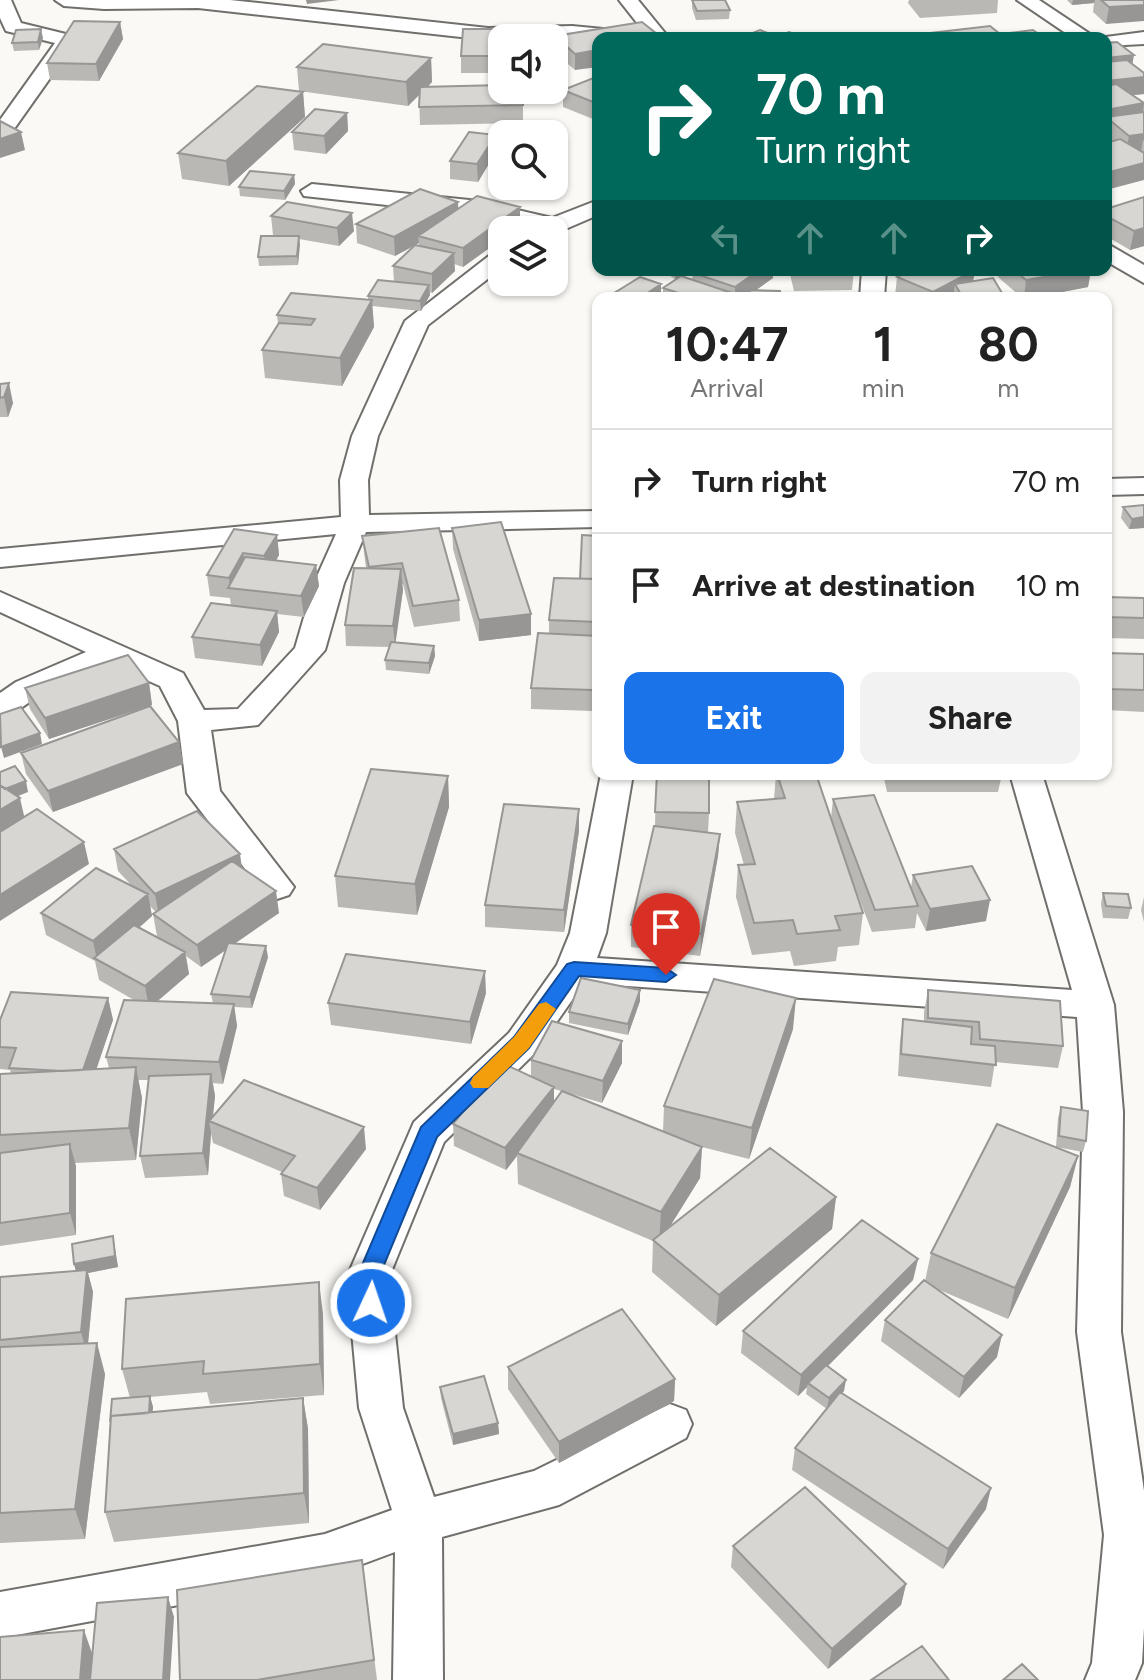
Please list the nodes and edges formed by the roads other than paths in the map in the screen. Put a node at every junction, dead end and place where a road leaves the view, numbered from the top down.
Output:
1 (2, 0) edge
2 (64, 0) edge
3 (628, 0) edge
4 (1026, 0) edge
5 (199, 1) edge
6 (654, 32) edge
7 (1077, 32) edge
8 (592, 34) edge
9 (1144, 38) edge
10 (1112, 40) edge
11 (7, 125) edge
12 (312, 191) dead end
13 (592, 209) edge
14 (508, 216) edge
15 (568, 219) edge
16 (1112, 254) edge
17 (488, 268) edge
18 (1144, 276) edge
19 (1144, 486) edge
20 (1112, 487) edge
21 (592, 519) edge
22 (355, 524) junction
23 (0, 558) edge
24 (0, 601) edge
25 (112, 652) junction
26 (0, 708) edge
27 (194, 721) junction
28 (616, 780) edge
29 (1028, 780) edge
30 (277, 887) edge
31 (574, 969) junction
32 (1095, 1005) junction
33 (670, 1424) dead end
34 (419, 1522) junction
35 (0, 1615) edge
36 (418, 1680) edge
37 (1110, 1680) edge

1 - 11 street
2 - 5 street
3 - 6 street
4 - 7 street
5 - 8 street
9 - 10 street
12 - 14 street
13 - 15 street
16 - 18 street
17 - 22 street
19 - 20 street
21 - 22 street
22 - 23 street
22 - 27 street
24 - 25 street
25 - 26 street
25 - 27 street
27 - 30 street
28 - 31 street
29 - 32 street
31 - 32 street
31 - 34 street
32 - 37 street
33 - 34 street
34 - 35 street
34 - 36 street

